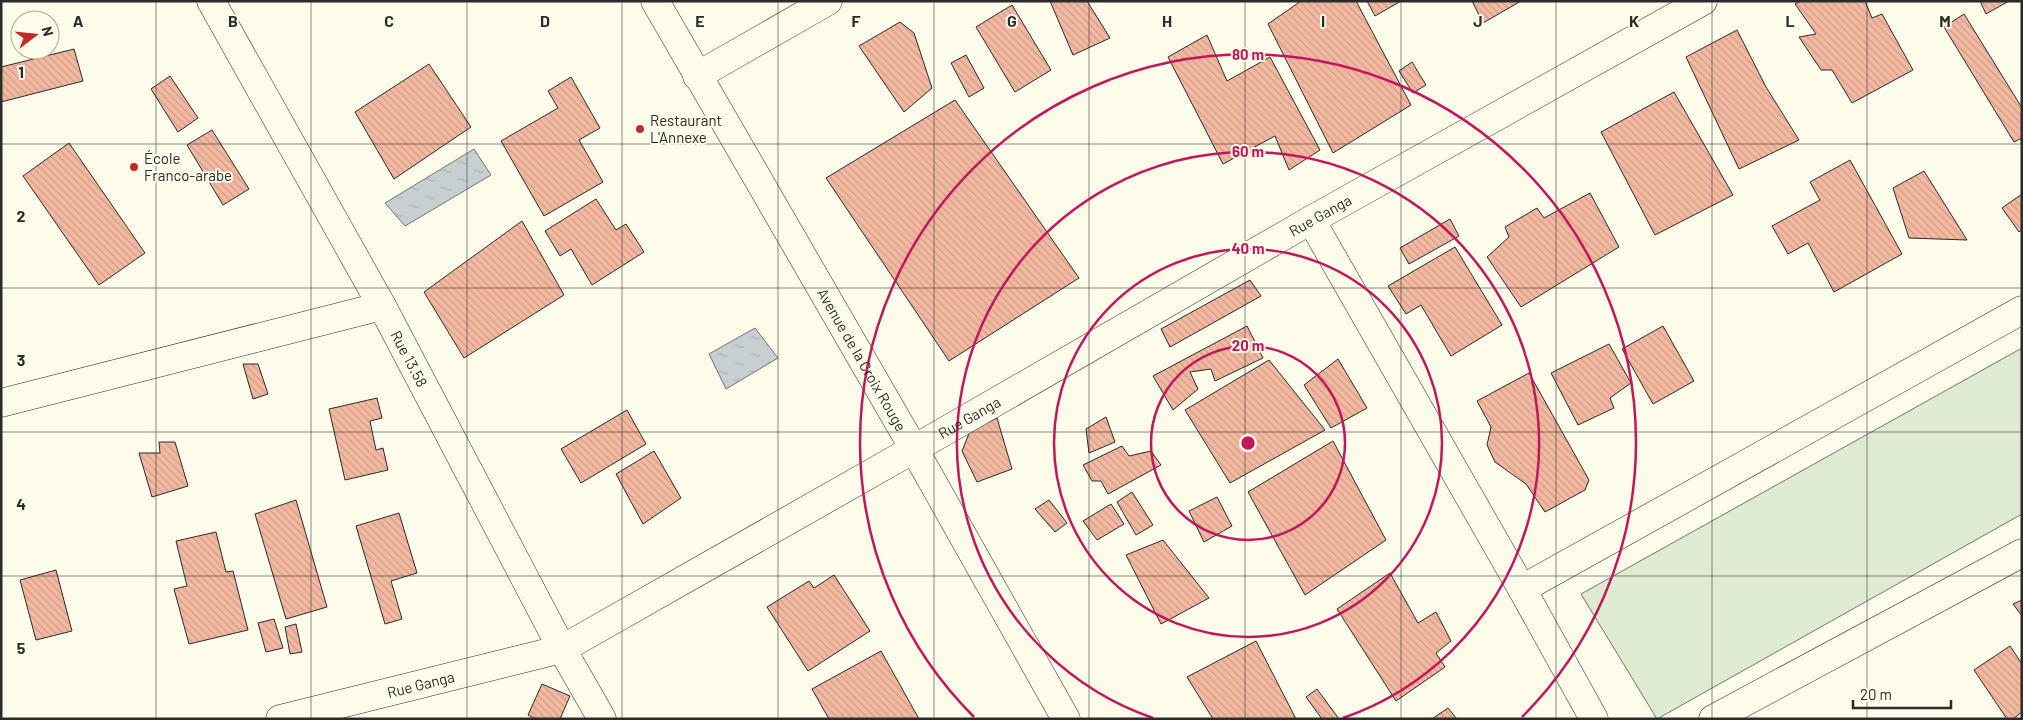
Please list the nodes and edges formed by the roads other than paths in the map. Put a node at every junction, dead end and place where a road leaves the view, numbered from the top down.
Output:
1 (211, 1) edge
2 (655, 1) edge
3 (828, 1) edge
4 (1703, 1) edge
5 (698, 76) junction
6 (1310, 220) junction
7 (382, 306) junction
8 (2022, 310) edge
9 (1, 403) edge
10 (914, 450) junction
11 (2022, 553) edge
12 (1522, 589) junction
13 (562, 649) junction
14 (280, 719) edge
15 (602, 719) edge
16 (1066, 719) edge
17 (1594, 719) edge
18 (1713, 719) edge

1 - 7 street, Rue 13.58
2 - 5 street, Avenue de la Croix Rouge
3 - 5 street
4 - 6 street, Rue Ganga
5 - 10 street, Avenue de la Croix Rouge
6 - 10 street, Rue Ganga
6 - 12 street
7 - 9 street
7 - 13 street, Rue 13.58
8 - 12 street
10 - 13 street, Rue Ganga
10 - 16 street, Avenue de la Croix Rouge
11 - 18 street
12 - 17 street
13 - 14 street, Rue Ganga
13 - 15 street, Rue 13.58

